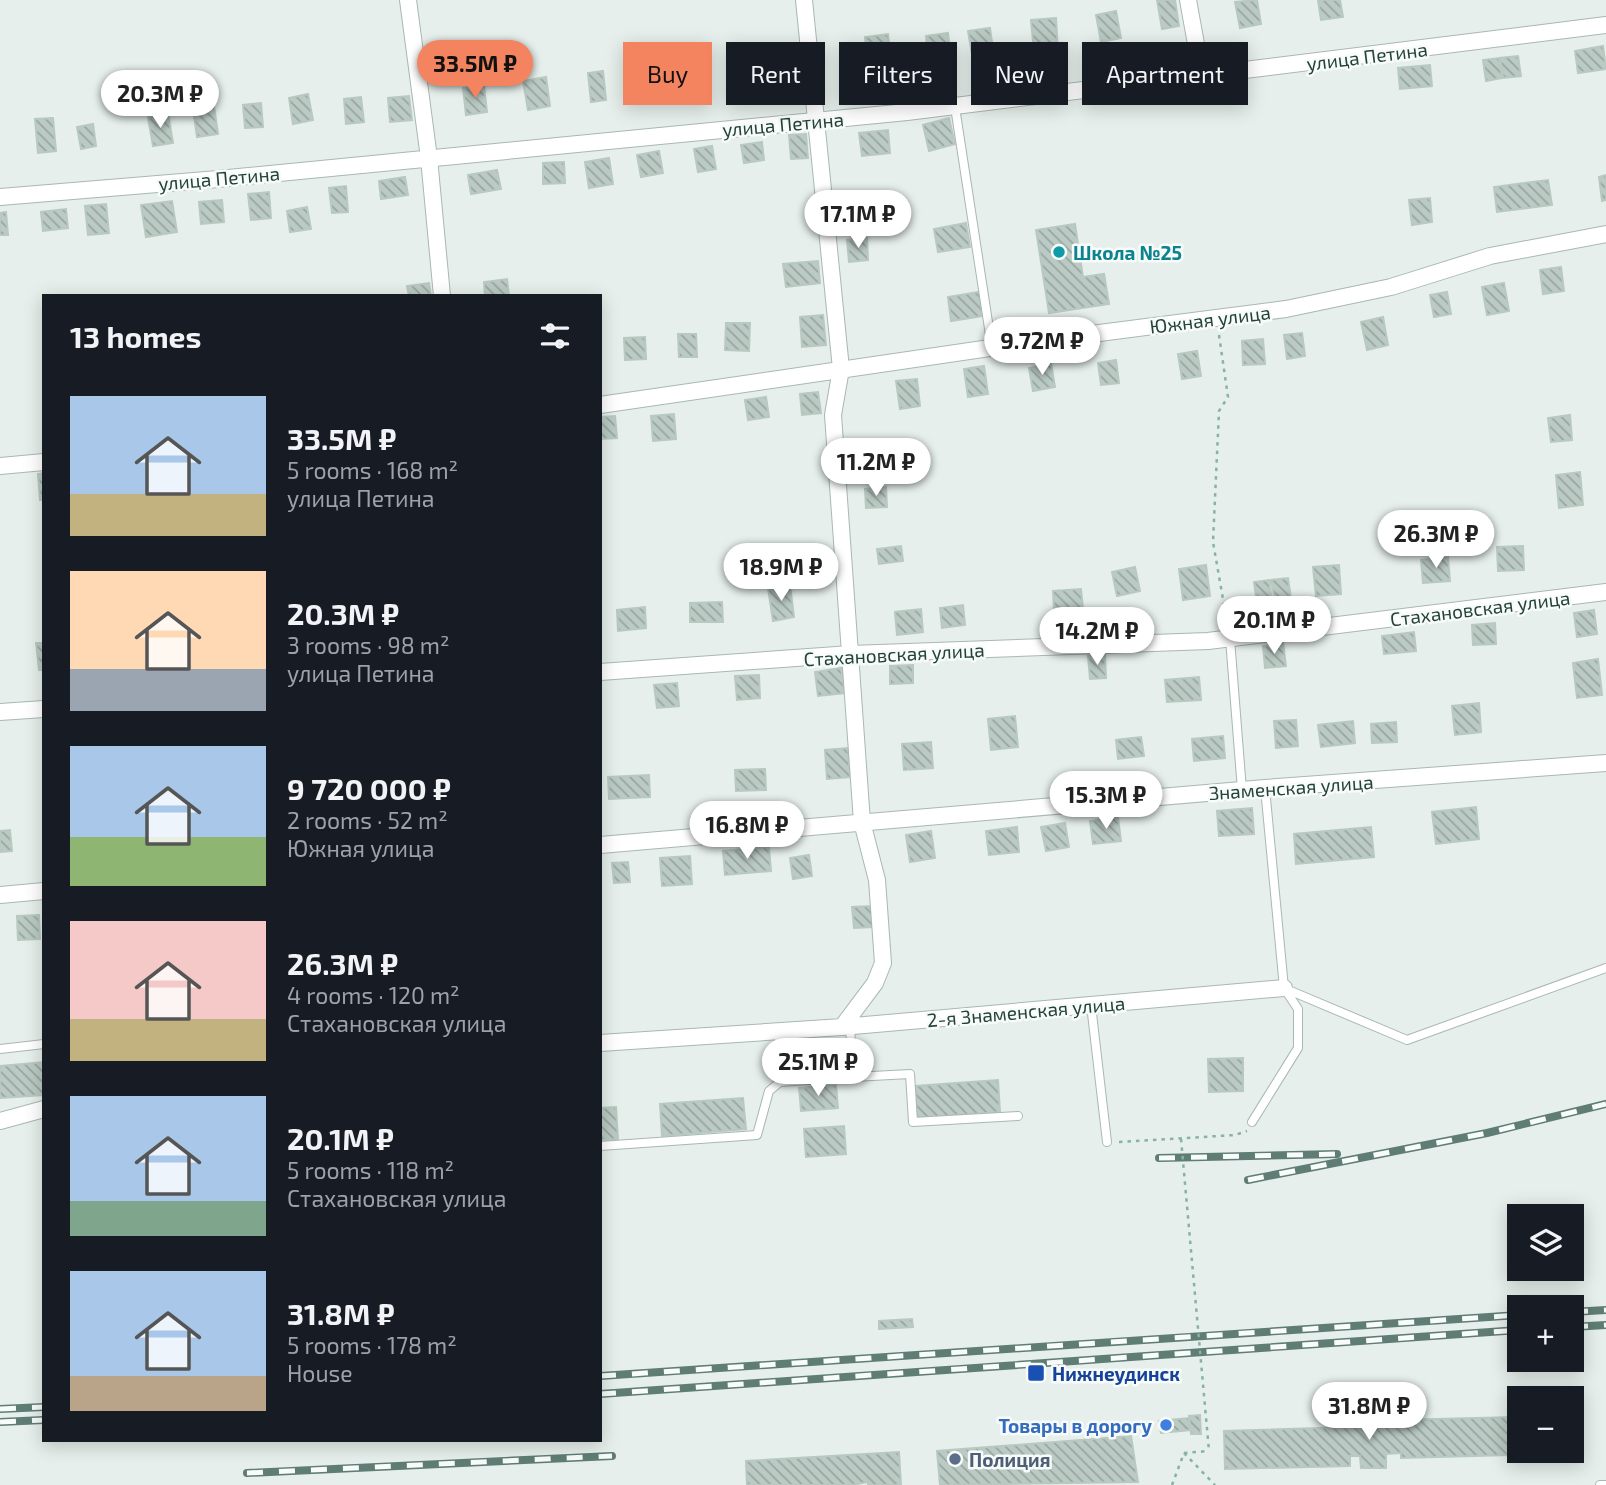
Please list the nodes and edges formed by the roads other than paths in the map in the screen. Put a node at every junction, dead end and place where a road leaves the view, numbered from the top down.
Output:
1 (408, 0) edge
2 (804, 0) edge
3 (1188, 0) edge
4 (1606, 25) edge
5 (1196, 42) edge
6 (1248, 71) edge
7 (1082, 92) edge
8 (955, 107) junction
9 (816, 121) junction
10 (429, 158) junction
11 (0, 197) edge
12 (1606, 234) edge
13 (442, 294) edge
14 (992, 348) junction
15 (841, 369) junction
16 (602, 405) edge
17 (42, 463) edge
18 (0, 466) edge
19 (1606, 592) edge
20 (1230, 639) junction
21 (851, 654) junction
22 (602, 672) edge
23 (42, 709) edge
24 (0, 712) edge
25 (1606, 762) edge
26 (1265, 788) junction
27 (1242, 790) junction
28 (862, 822) junction
29 (602, 845) edge
30 (42, 891) edge
31 (0, 895) edge
32 (1606, 968) edge
33 (1284, 988) junction
34 (1091, 1005) junction
35 (846, 1027) junction
36 (779, 1031) junction
37 (602, 1043) edge
38 (42, 1044) edge
39 (0, 1049) edge
40 (853, 1077) junction
41 (780, 1082) junction
42 (42, 1110) edge
43 (1018, 1116) dead end
44 (0, 1121) edge
45 (1252, 1122) dead end
46 (1107, 1142) dead end
47 (602, 1146) edge
48 (1600, 1485) edge
49 (1606, 1485) edge

1 - 10 street
2 - 9 street
3 - 5 street
4 - 6 street, улица Петина
7 - 8 street, улица Петина
8 - 9 street, улица Петина
8 - 14 lane
9 - 10 street, улица Петина
9 - 15 street
10 - 11 street, улица Петина
10 - 13 street
12 - 14 street, Южная улица
14 - 15 street, Южная улица
15 - 16 street, Южная улица
15 - 21 street
17 - 18 street
19 - 20 street, Стахановская улица
20 - 21 street, Стахановская улица
20 - 27 lane
21 - 22 street, Стахановская улица
21 - 28 street
23 - 24 street
25 - 26 street, Знаменская улица
26 - 27 street, Знаменская улица
26 - 33 lane
27 - 28 street, Знаменская улица
28 - 29 street, Знаменская улица
28 - 35 street
30 - 31 street
32 - 33 lane
33 - 34 street, 2-я Знаменская улица
33 - 45 lane
34 - 35 street, 2-я Знаменская улица
34 - 46 lane
35 - 36 street, 2-я Знаменская улица
35 - 40 lane
36 - 37 street, 2-я Знаменская улица
36 - 41 lane
38 - 39 lane
40 - 41 lane
40 - 43 lane
41 - 47 lane
42 - 44 street
48 - 49 lane

